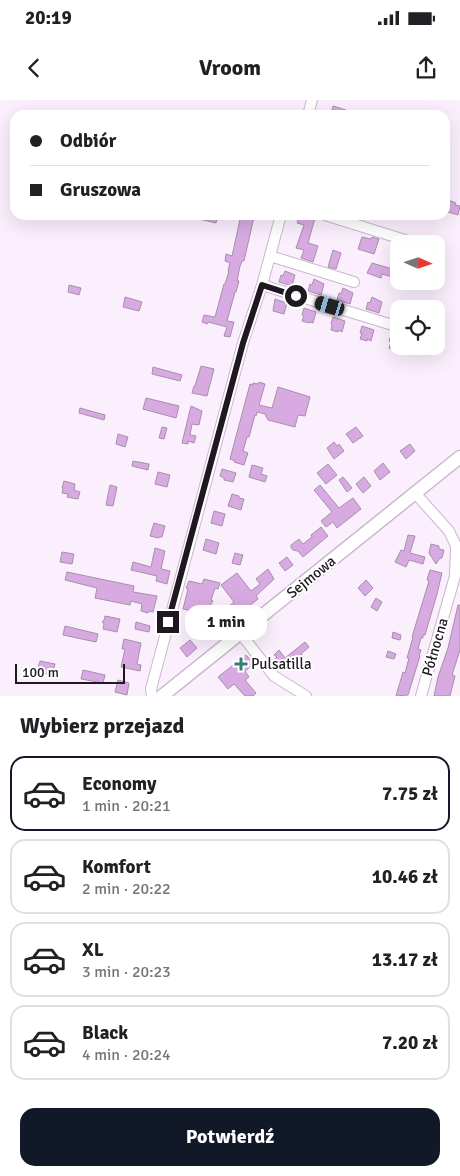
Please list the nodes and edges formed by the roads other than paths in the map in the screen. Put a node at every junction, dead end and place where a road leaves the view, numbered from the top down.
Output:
1 (280, 220) edge
2 (341, 220) edge
3 (390, 236) edge
4 (270, 256) junction
5 (354, 282) dead end
6 (262, 285) junction
7 (390, 324) edge
8 (460, 457) edge
9 (415, 494) junction
10 (240, 633) junction
11 (152, 696) edge
12 (162, 696) edge
13 (306, 696) edge
14 (421, 696) edge

1 - 4 street
2 - 3 street
4 - 5 street
4 - 6 street
6 - 7 street
6 - 11 street
8 - 9 main road, Sejmowa
9 - 10 main road, Sejmowa
9 - 14 street, Północna
10 - 12 main road, Sejmowa
10 - 13 street

